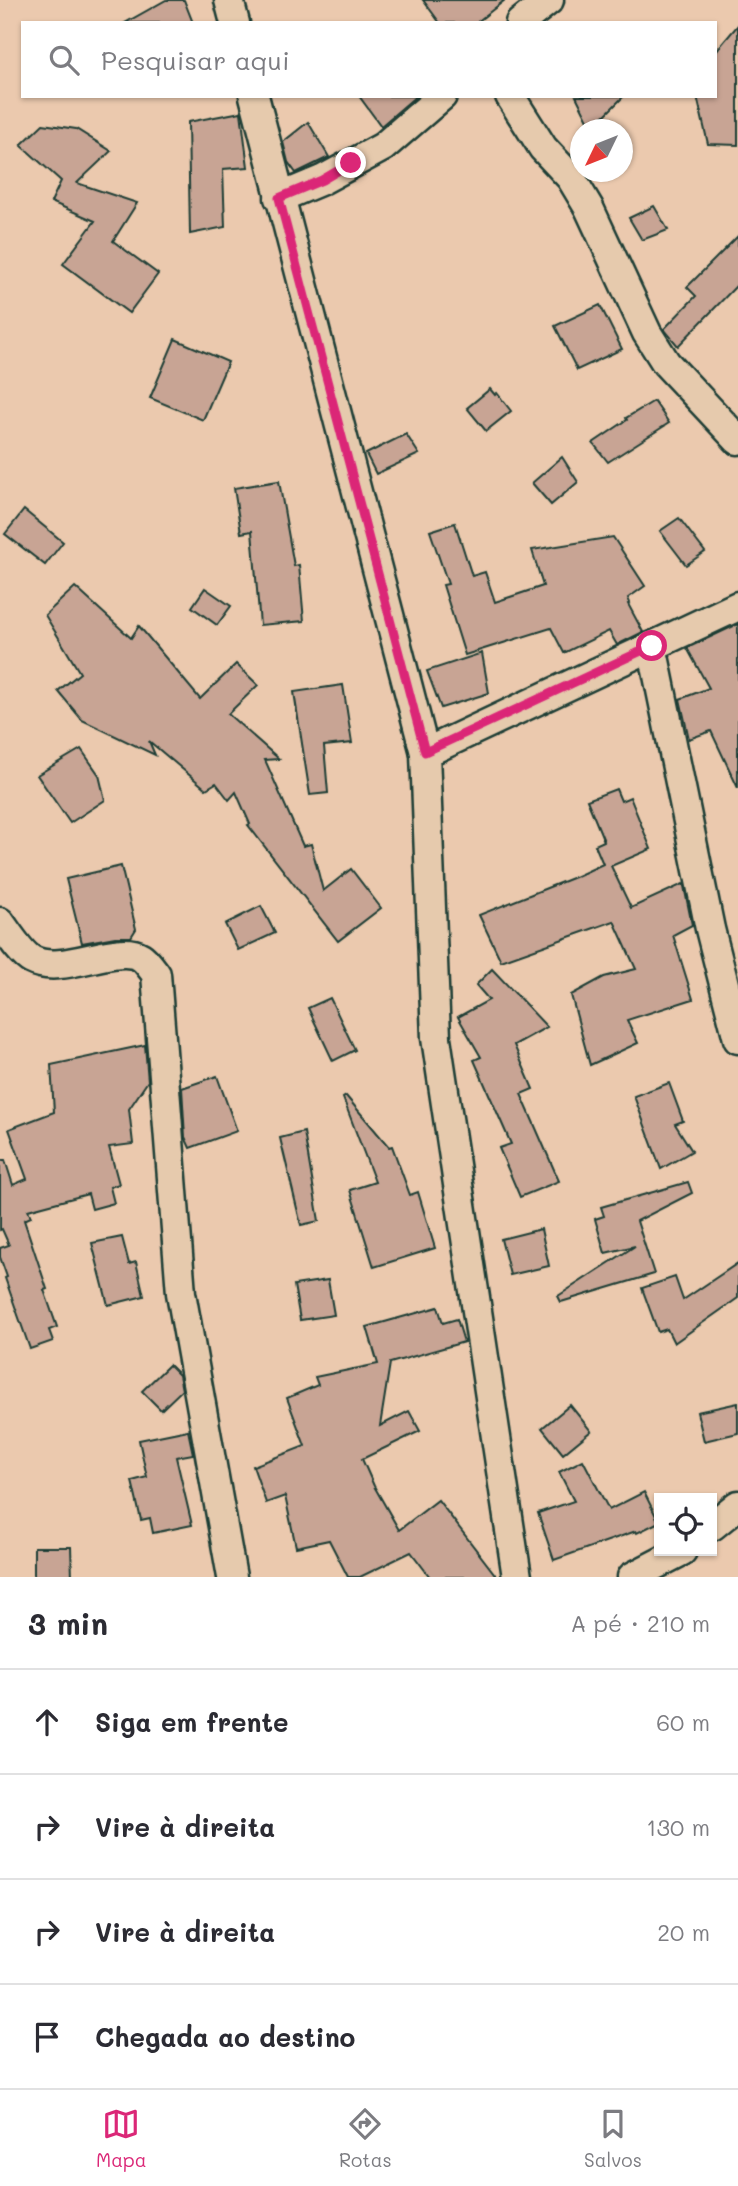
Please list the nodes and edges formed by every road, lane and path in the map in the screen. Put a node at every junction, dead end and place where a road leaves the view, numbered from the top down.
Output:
1 (229, 0) edge
2 (549, 0) edge
3 (234, 21) edge
4 (523, 21) edge
5 (254, 98) edge
6 (440, 98) edge
7 (511, 98) edge
8 (279, 198) junction
9 (738, 440) edge
10 (738, 606) edge
11 (652, 646) junction
12 (425, 752) junction
13 (0, 922) edge
14 (738, 1039) edge
15 (738, 1505) edge
16 (717, 1522) edge
17 (672, 1556) edge
18 (232, 1577) edge
19 (517, 1577) edge
20 (632, 1577) edge

1 - 3 street
2 - 4 street
5 - 8 street
6 - 8 street
7 - 9 street
8 - 12 street
10 - 11 street
11 - 12 street
11 - 14 street
12 - 19 street
13 - 18 street
15 - 16 street
17 - 20 street

